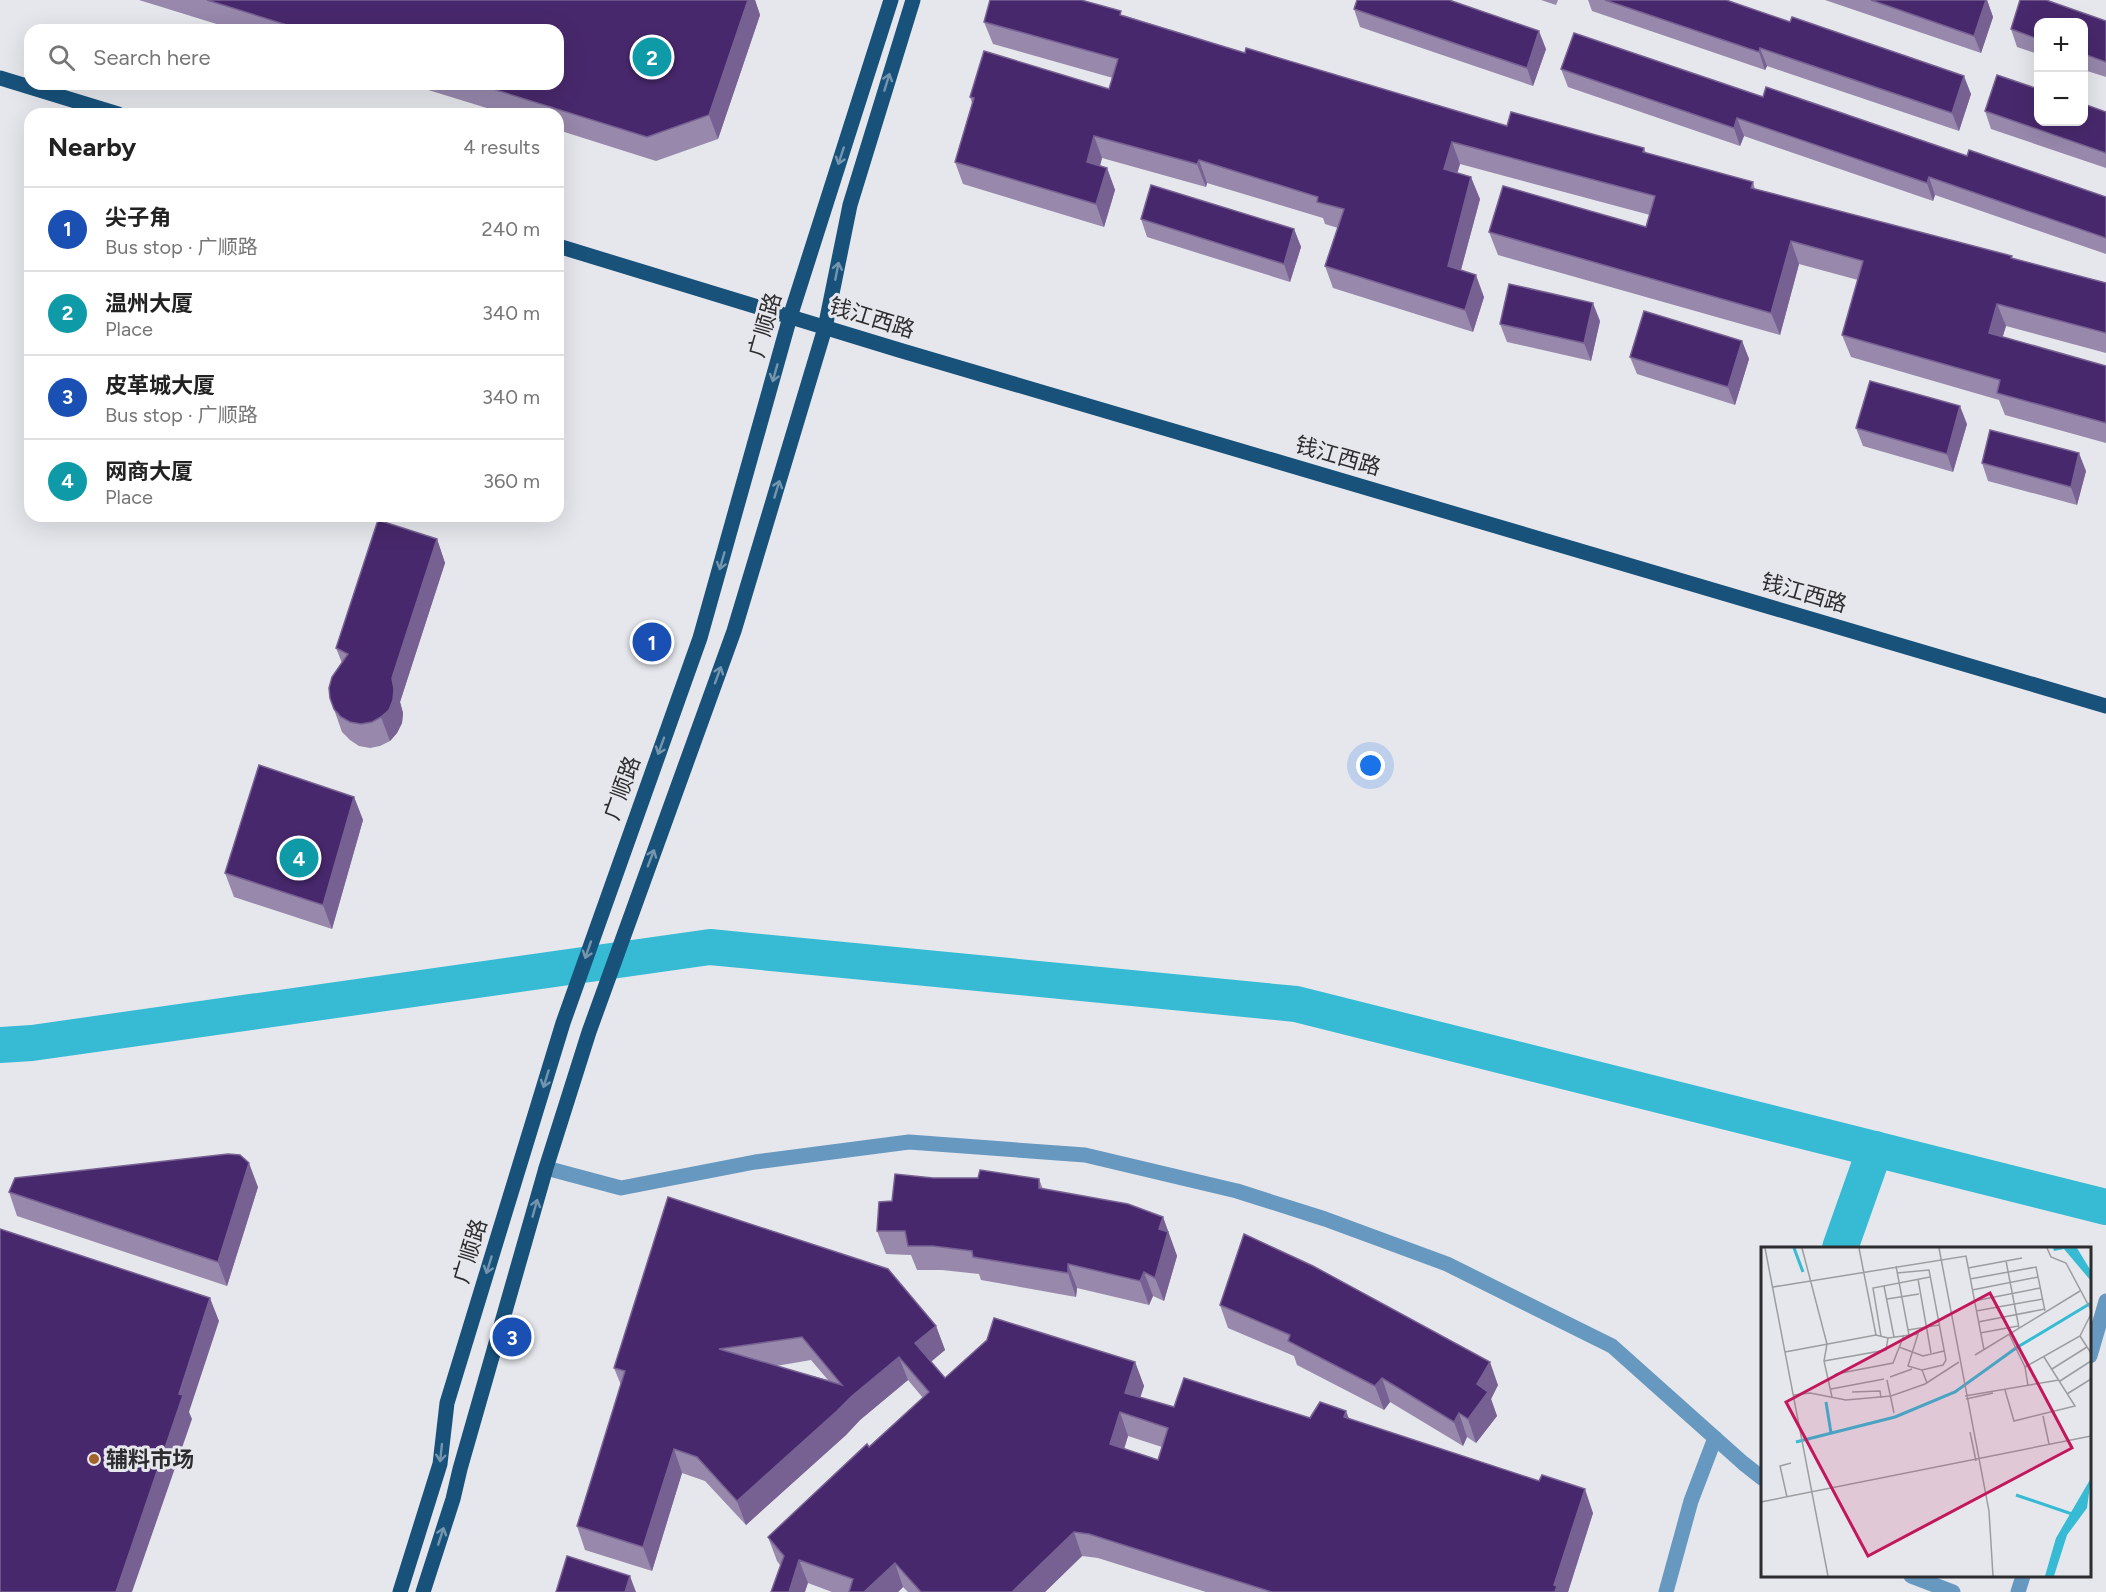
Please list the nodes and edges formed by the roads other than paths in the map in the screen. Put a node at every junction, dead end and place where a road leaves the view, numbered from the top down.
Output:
1 (891, 0) edge
2 (913, 0) edge
3 (0, 78) edge
4 (24, 85) edge
5 (39, 90) edge
6 (98, 108) edge
7 (564, 248) edge
8 (790, 316) junction
9 (825, 328) junction
10 (2106, 706) edge
11 (546, 1168) junction
12 (2106, 1301) edge
13 (2091, 1353) edge
14 (1715, 1438) junction
15 (1761, 1477) edge
16 (1916, 1577) edge
17 (2022, 1577) edge
18 (400, 1592) edge
19 (423, 1592) edge
20 (1666, 1592) edge
21 (1953, 1592) edge
22 (2018, 1592) edge

1 -> 8 main road, 广顺路
9 -> 2 main road
3 - 4 main road
5 - 6 main road
7 - 8 main road, 钱江西路
8 - 9 main road, 钱江西路
8 -> 18 main road, 广顺路
9 - 10 main road, 钱江西路
11 -> 9 main road
11 - 14 street
19 -> 11 main road
12 - 13 street
14 - 15 street
14 - 20 street
16 - 21 street
17 - 22 street

